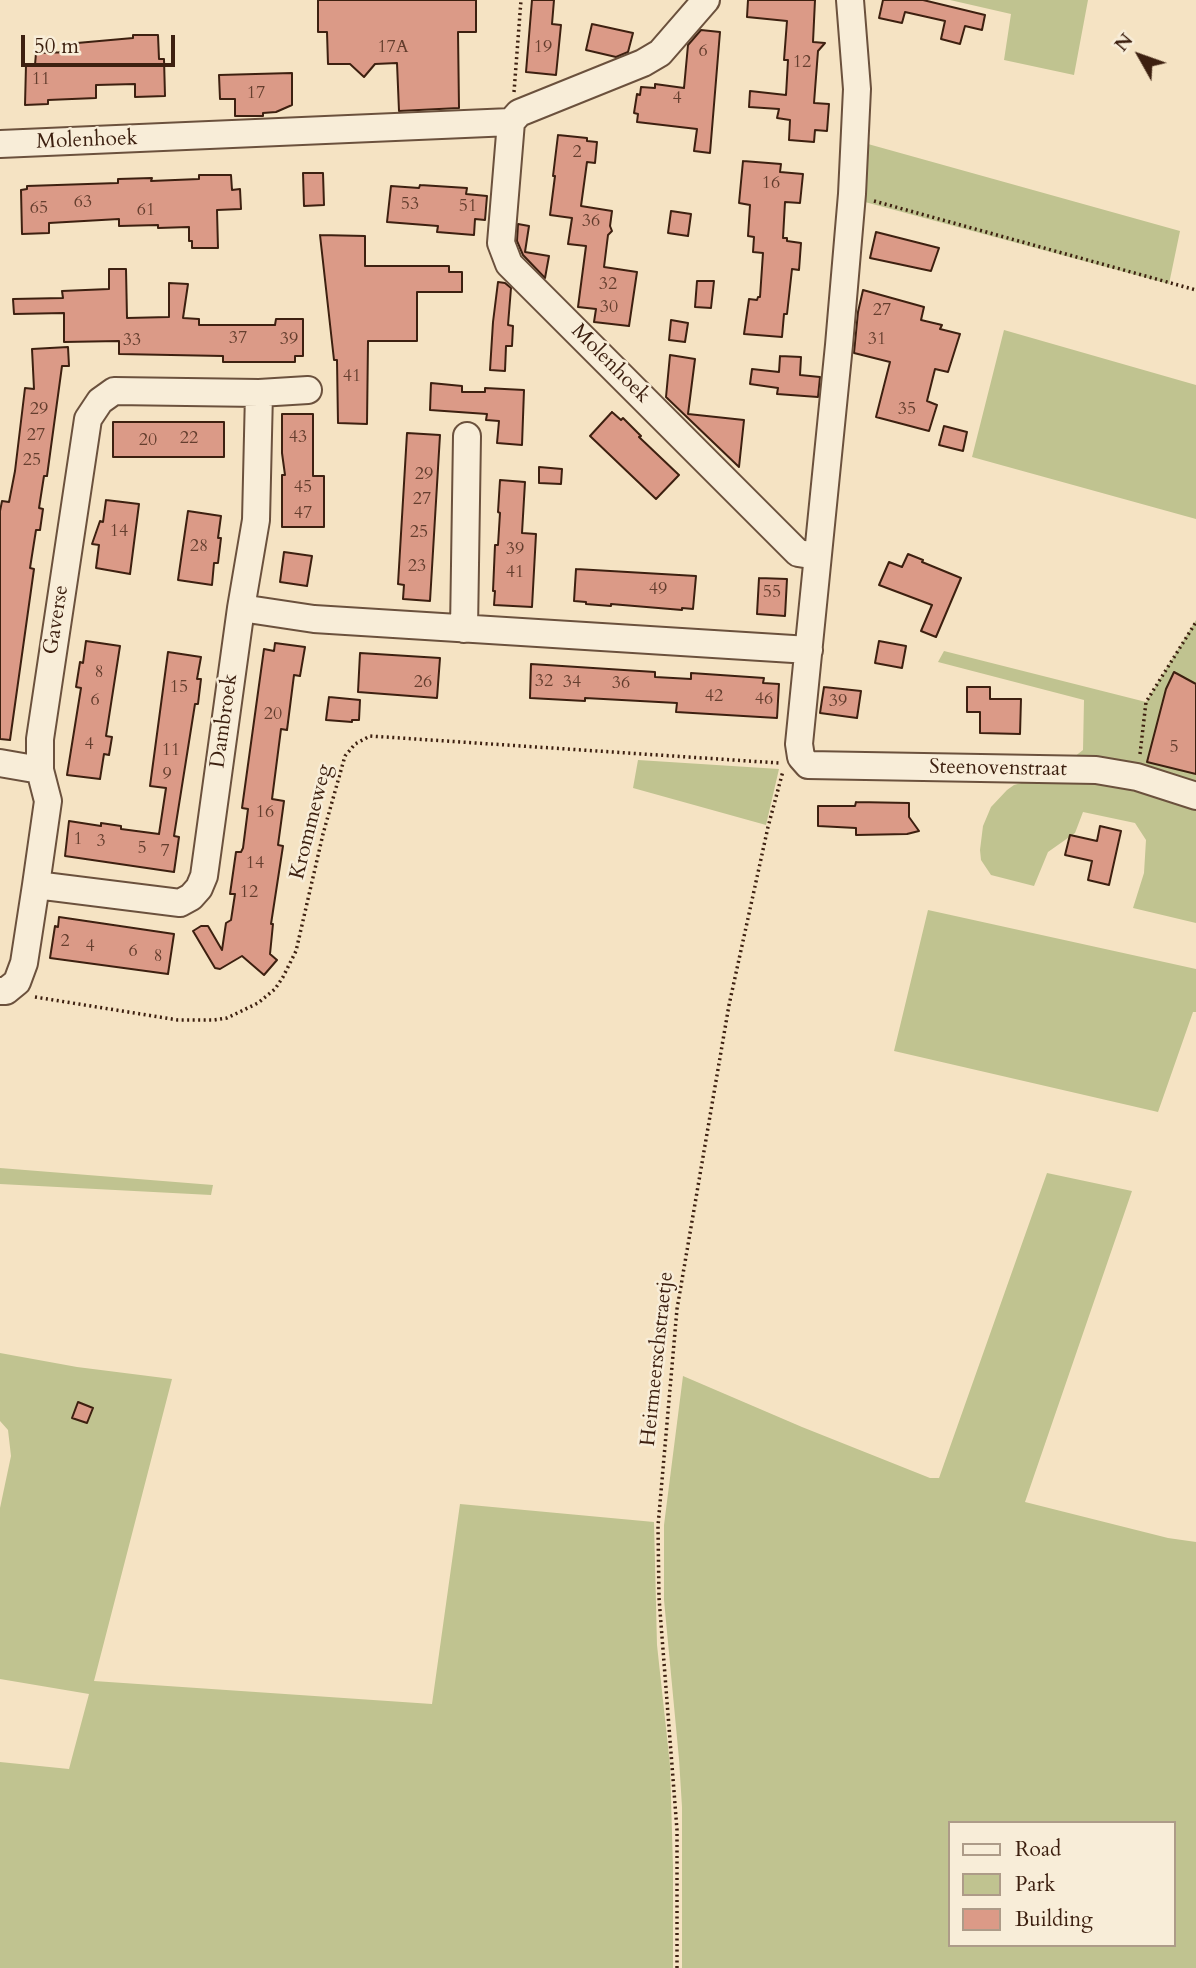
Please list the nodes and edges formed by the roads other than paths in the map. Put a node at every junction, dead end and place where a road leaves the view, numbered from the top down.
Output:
1 (706, 0) edge
2 (850, 0) edge
3 (510, 122) junction
4 (0, 144) edge
5 (309, 390) dead end
6 (259, 393) junction
7 (475, 448) dead end
8 (817, 556) junction
9 (241, 608) junction
10 (464, 629) junction
11 (808, 650) junction
12 (0, 763) edge
13 (40, 769) junction
14 (1196, 796) edge
15 (36, 885) junction
16 (3, 991) edge

1 - 3 street, Molenhoek
2 - 8 street
3 - 4 street, Molenhoek
3 - 8 street, Molenhoek
5 - 6 street, Gaverse
6 - 9 street
6 - 13 street, Gaverse
7 - 10 street
8 - 11 street
9 - 10 street
9 - 15 street, Dambroek
10 - 11 street
11 - 14 street, Steenovenstraat
12 - 13 street
13 - 15 street, Gaverse
15 - 16 street, Gaverse

